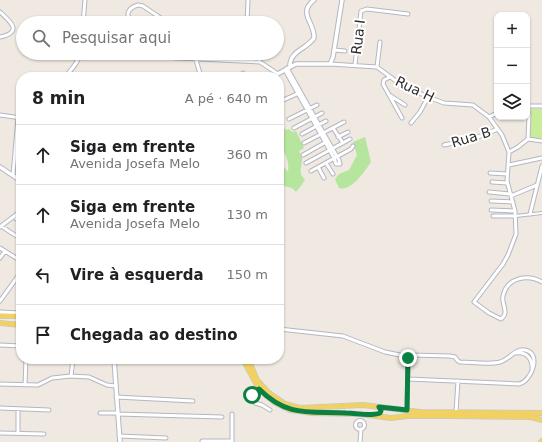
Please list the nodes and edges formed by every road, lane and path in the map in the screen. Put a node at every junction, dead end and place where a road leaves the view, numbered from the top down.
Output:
1 (85, 0) edge
2 (248, 0) edge
3 (314, 0) edge
4 (342, 0) edge
5 (0, 12) edge
6 (408, 14) dead end
7 (84, 16) edge
8 (128, 16) edge
9 (158, 16) edge
10 (247, 16) edge
11 (0, 36) edge
12 (380, 42) dead end
13 (334, 50) junction
14 (345, 51) dead end
15 (77, 60) edge
16 (196, 60) joint
17 (260, 62) joint
18 (330, 64) junction
19 (355, 65) junction
20 (289, 67) junction
21 (377, 67) junction
22 (69, 72) edge
23 (200, 72) edge
24 (275, 72) edge
25 (281, 72) edge
26 (390, 77) junction
27 (299, 92) junction
28 (389, 95) junction
29 (428, 97) junction
30 (284, 100) edge
31 (317, 105) dead end
32 (405, 105) dead end
33 (542, 106) edge
34 (530, 107) edge
35 (309, 110) junction
36 (322, 113) dead end
37 (494, 114) edge
38 (0, 115) edge
39 (16, 117) edge
40 (313, 117) junction
41 (489, 117) junction
42 (402, 118) dead end
43 (289, 119) dead end
44 (529, 120) edge
45 (326, 121) dead end
46 (344, 122) dead end
47 (411, 123) dead end
48 (318, 126) junction
49 (294, 128) dead end
50 (333, 128) junction
51 (498, 129) junction
52 (348, 132) dead end
53 (302, 134) dead end
54 (322, 134) junction
55 (338, 137) junction
56 (350, 139) dead end
57 (528, 139) junction
58 (542, 141) edge
59 (326, 142) junction
60 (304, 143) dead end
61 (342, 144) junction
62 (353, 146) dead end
63 (444, 146) dead end
64 (331, 150) junction
65 (16, 151) edge
66 (509, 152) junction
67 (303, 155) dead end
68 (335, 158) junction
69 (542, 158) edge
70 (306, 163) dead end
71 (326, 163) junction
72 (509, 164) junction
73 (542, 166) edge
74 (0, 167) edge
75 (318, 167) junction
76 (311, 171) dead end
77 (490, 173) dead end
78 (333, 174) dead end
79 (507, 174) junction
80 (13, 175) junction
81 (16, 177) edge
82 (324, 178) dead end
83 (492, 182) dead end
84 (507, 183) junction
85 (537, 185) junction
86 (489, 192) dead end
87 (511, 195) junction
88 (491, 201) dead end
89 (513, 202) junction
90 (491, 210) dead end
91 (515, 211) junction
92 (542, 213) edge
93 (530, 214) junction
94 (16, 215) edge
95 (493, 216) dead end
96 (516, 216) junction
97 (1, 227) edge
98 (16, 236) edge
99 (0, 248) edge
100 (5, 251) junction
101 (0, 258) edge
102 (16, 258) edge
103 (16, 279) edge
104 (542, 282) edge
105 (0, 302) edge
106 (0, 312) edge
107 (16, 315) edge
108 (16, 315) edge
109 (0, 316) edge
110 (0, 323) edge
111 (16, 324) edge
112 (284, 329) edge
113 (0, 346) edge
114 (16, 346) edge
115 (514, 353) junction
116 (532, 354) junction
117 (528, 357) junction
118 (408, 358) junction
119 (26, 364) edge
120 (72, 364) edge
121 (114, 364) edge
122 (246, 364) edge
123 (251, 364) edge
124 (532, 372) junction
125 (71, 376) junction
126 (408, 379) junction
127 (458, 381) junction
128 (0, 384) edge
129 (25, 385) junction
130 (116, 386) junction
131 (259, 389) junction
132 (116, 397) junction
133 (193, 400) dead end
134 (379, 407) junction
135 (0, 408) edge
136 (18, 409) junction
137 (398, 409) junction
138 (49, 410) dead end
139 (270, 410) dead end
140 (407, 410) junction
141 (456, 412) junction
142 (100, 413) dead end
143 (117, 413) junction
144 (350, 413) junction
145 (542, 413) edge
146 (232, 414) dead end
147 (361, 414) junction
148 (371, 415) junction
149 (222, 417) dead end
150 (389, 417) junction
151 (542, 420) edge
152 (361, 421) junction
153 (361, 429) junction
154 (0, 433) edge
155 (18, 433) junction
156 (44, 434) dead end
157 (120, 436) junction
158 (166, 438) dead end
159 (202, 441) dead end
160 (120, 442) edge
161 (232, 442) edge
162 (360, 442) edge

1 - 7 street
2 - 10 street
3 - 20 street
4 - 13 street
5 - 11 street
6 - 19 street, Rua I
8 - 9 street
12 - 21 street
13 - 14 street
13 - 18 street
15 - 22 street
16 - 17 street
16 - 23 street
17 - 24 street
18 - 19 street
18 - 20 street
19 - 21 street
20 - 25 street
20 - 27 street
21 - 26 street, Rua H
26 - 28 street
26 - 29 street, Rua H
27 - 30 street
27 - 35 street
28 - 32 street
28 - 42 street
29 - 41 street, Rua H
29 - 47 street
31 - 35 street
33 - 34 street
35 - 40 street
35 - 43 street
36 - 40 street
37 - 41 street
38 - 39 street
40 - 48 street
40 - 49 street
41 - 51 street, Rua H
44 - 57 street
45 - 48 street
46 - 50 street
48 - 53 street
48 - 54 street
50 - 54 street
50 - 55 street
51 - 63 street, Rua B
51 - 66 street, Rua H
52 - 55 street
54 - 59 street
54 - 60 street
55 - 61 street
56 - 61 street
57 - 58 street
57 - 66 street
59 - 64 street
59 - 67 street
61 - 64 street
62 - 68 street
64 - 68 street
64 - 70 street
65 - 80 street
66 - 72 street
68 - 71 street
69 - 72 street
71 - 75 street
71 - 78 street
72 - 79 street
73 - 85 street
74 - 80 street
75 - 76 street
75 - 82 street
77 - 79 street
79 - 84 street
80 - 81 street
83 - 84 street
84 - 87 street
85 - 87 street
85 - 93 street
86 - 87 street
87 - 89 street
88 - 89 street
89 - 91 street
90 - 91 street
91 - 96 street
92 - 93 street
93 - 96 street
94 - 97 street
95 - 96 street
96 - 104 street
97 - 98 street
99 - 100 street
100 - 101 street
100 - 102 street
103 - 105 street
106 - 107 street
108 - 109 main road
110 - 111 main road
112 - 118 street
113 - 114 street
115 - 116 street
115 - 117 street
115 - 118 street
116 - 117 street
116 - 124 street
117 - 124 street
118 - 126 street
119 - 129 street
120 - 125 street
121 - 130 street
122 - 131 main road
123 - 134 main road
124 - 127 street
125 - 129 street
125 - 130 street
126 - 127 street
126 - 140 street
127 - 141 street
128 - 129 street
130 - 132 street
131 - 139 street
131 - 144 main road
132 - 133 street
132 - 143 street
134 - 137 main road
134 - 148 main road
135 - 136 street
136 - 138 street
136 - 155 street
137 - 140 main road
137 - 150 main road
140 - 141 main road
141 - 145 main road
142 - 143 street
143 - 149 street
143 - 157 street
144 - 147 main road
144 - 152 street
146 - 161 street
147 - 148 main road
147 - 152 street
148 - 150 main road
148 - 152 street
150 - 151 main road
152 - 153 street
152 - 153 street
153 - 162 street
154 - 155 street
155 - 156 street
157 - 158 street
157 - 160 street
159 - 161 street

